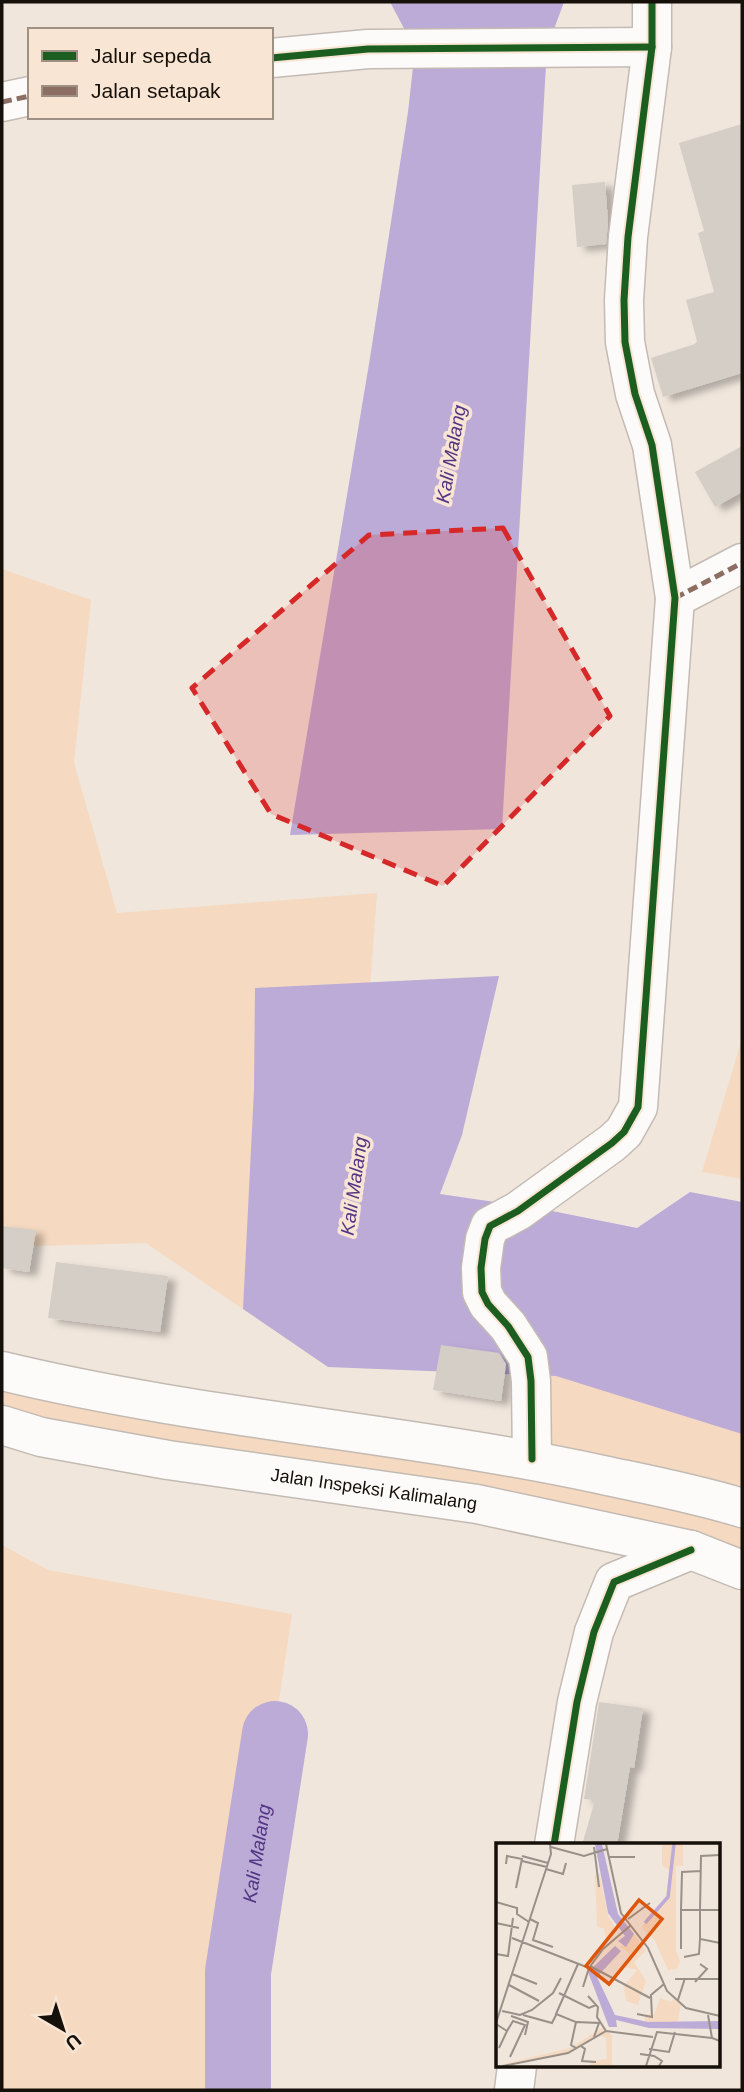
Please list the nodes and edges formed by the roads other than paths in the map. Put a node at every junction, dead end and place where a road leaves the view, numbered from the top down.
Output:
1 (652, 2) edge
2 (641, 47) junction
3 (273, 58) edge
4 (28, 96) edge
5 (2, 102) edge
6 (742, 563) edge
7 (675, 598) junction
8 (2, 1371) edge
9 (2, 1426) edge
10 (532, 1460) junction
11 (742, 1508) edge
12 (691, 1550) junction
13 (742, 1570) edge
14 (554, 1843) edge
15 (517, 2068) edge
16 (514, 2090) edge

1 - 2 street
2 - 3 street
2 - 7 street
4 - 5 street
6 - 7 street
7 - 10 street
8 - 10 street
9 - 12 street, Jalan Inspeksi Kalimalang
10 - 11 street
12 - 13 street, Jalan Inspeksi Kalimalang
12 - 14 street
15 - 16 street

